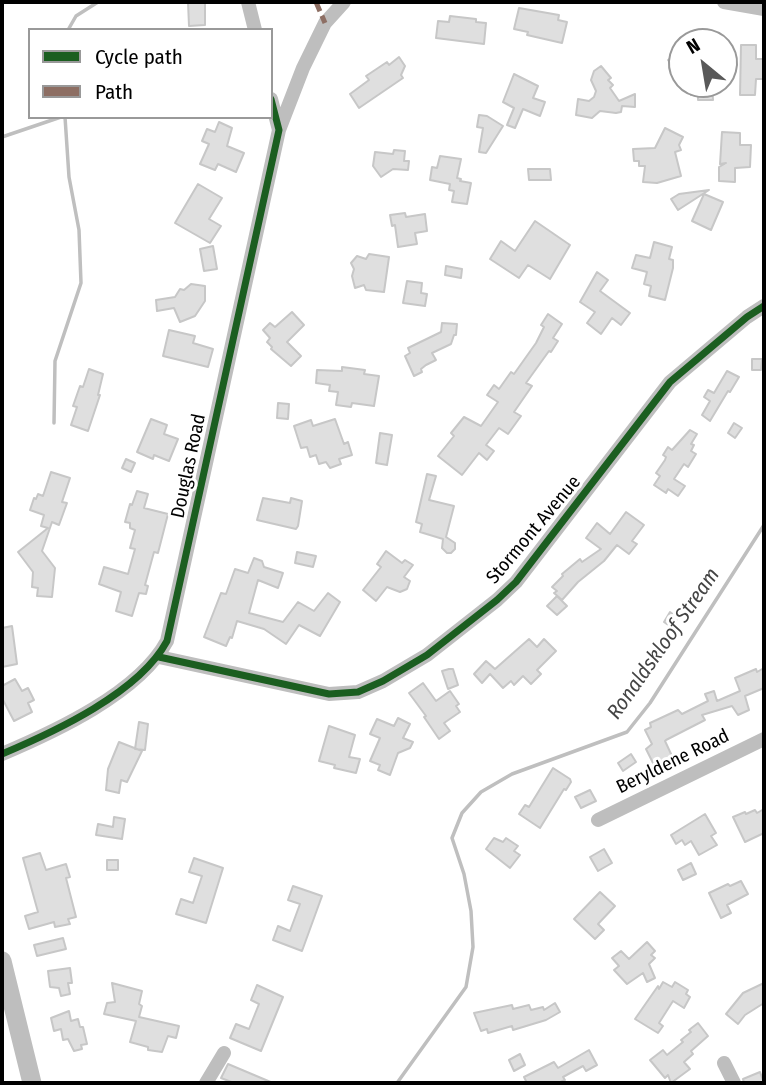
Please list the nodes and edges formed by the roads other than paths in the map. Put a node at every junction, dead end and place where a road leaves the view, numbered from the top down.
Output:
1 (248, 2) edge
2 (344, 2) edge
3 (724, 2) edge
4 (764, 9) edge
5 (254, 28) edge
6 (273, 107) edge
7 (279, 130) junction
8 (764, 306) edge
9 (159, 657) junction
10 (764, 739) edge
11 (2, 754) edge
12 (598, 820) dead end
13 (2, 961) edge
14 (224, 1053) dead end
15 (724, 1063) dead end
16 (32, 1083) edge
17 (206, 1083) edge
18 (734, 1083) edge

1 - 5 street
2 - 7 street
3 - 4 street
6 - 7 street, Douglas Road
7 - 9 street, Douglas Road
8 - 9 street, Stormont Avenue
9 - 11 street, Douglas Road
10 - 12 street, Beryldene Road
13 - 16 main road
14 - 17 street
15 - 18 street

